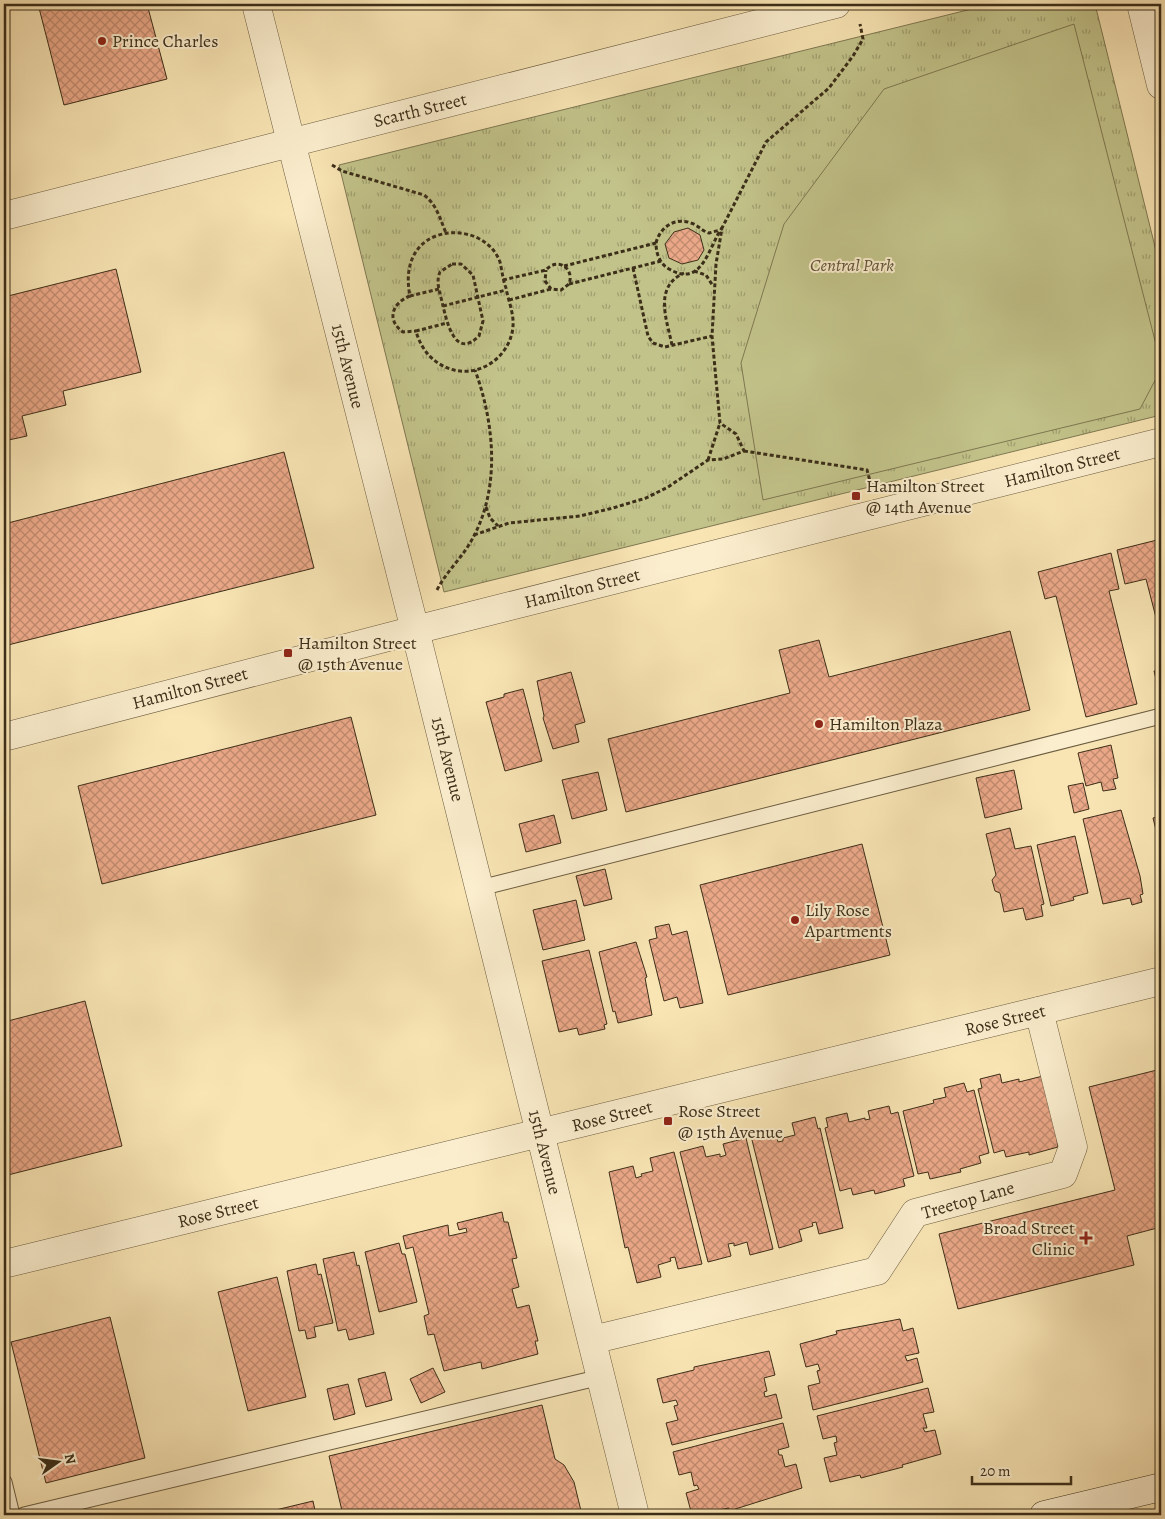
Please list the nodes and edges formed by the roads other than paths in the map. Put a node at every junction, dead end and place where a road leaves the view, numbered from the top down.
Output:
1 (256, 4) edge
2 (836, 4) edge
3 (1141, 4) edge
4 (1161, 85) edge
5 (292, 143) junction
6 (4, 216) edge
7 (1161, 442) edge
8 (415, 630) junction
9 (1161, 716) edge
10 (4, 737) edge
11 (480, 888) junction
12 (1161, 981) edge
13 (1039, 1011) junction
14 (541, 1133) junction
15 (4, 1264) edge
16 (592, 1340) junction
17 (601, 1377) junction
18 (4, 1482) edge
19 (1161, 1487) edge
20 (12, 1515) edge
21 (24, 1515) edge
22 (636, 1515) edge
23 (1044, 1515) edge

1 - 5 street, 15th Avenue
2 - 5 street, Scarth Street
3 - 4 street
5 - 6 street, Scarth Street
5 - 8 street, 15th Avenue
7 - 8 street, Hamilton Street
8 - 10 street, Hamilton Street
8 - 11 street, 15th Avenue
9 - 11 lane
11 - 14 street, 15th Avenue
12 - 13 street, Rose Street
13 - 14 street, Rose Street
13 - 16 street, Treetop Lane
14 - 15 street, Rose Street
14 - 16 street, 15th Avenue
16 - 17 street, 15th Avenue
17 - 21 lane
17 - 22 street, 15th Avenue
18 - 20 lane
19 - 23 street

